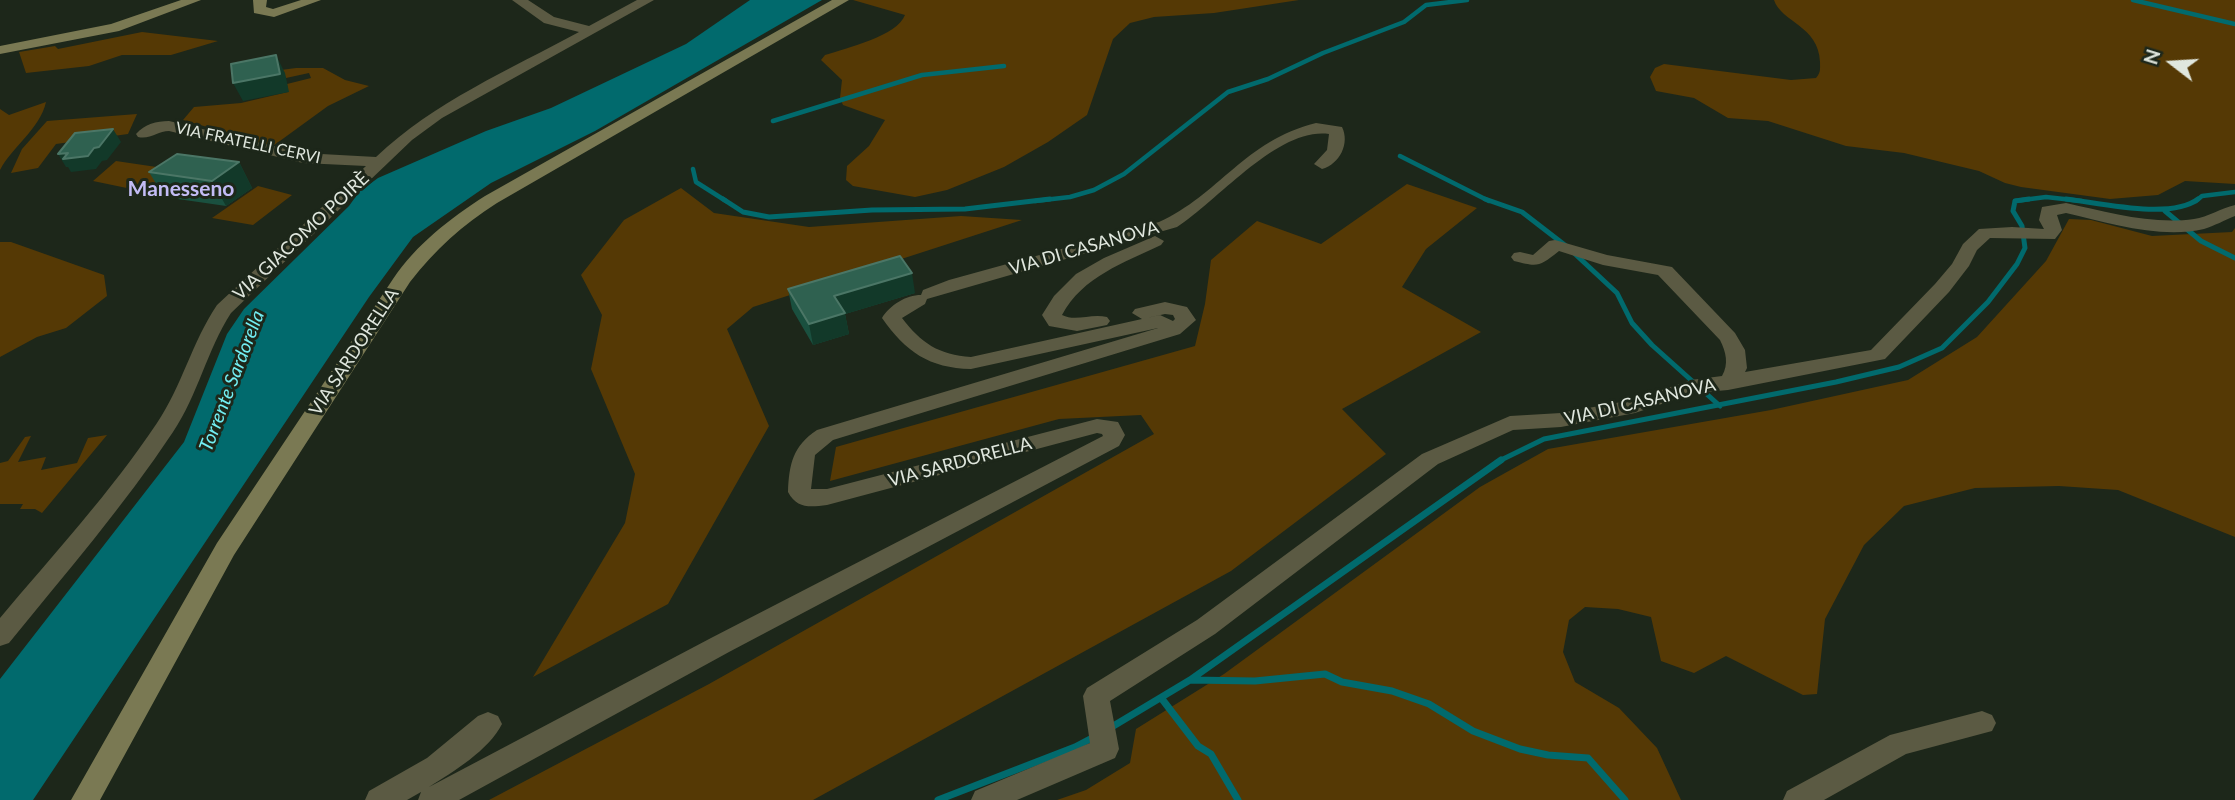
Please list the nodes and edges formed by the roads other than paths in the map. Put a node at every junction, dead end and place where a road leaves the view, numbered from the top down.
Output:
1 (194, 0) edge
2 (260, 0) edge
3 (314, 0) edge
4 (519, 0) edge
5 (647, 0) edge
6 (842, 0) edge
7 (592, 31) junction
8 (0, 50) edge
9 (152, 123) dead end
10 (379, 162) junction
11 (1322, 164) dead end
12 (2235, 210) edge
13 (1155, 241) dead end
14 (1520, 257) dead end
15 (1173, 330) junction
16 (1727, 383) junction
17 (0, 636) edge
18 (1982, 723) dead end
19 (488, 724) dead end
20 (85, 800) edge
21 (379, 800) edge
22 (432, 800) edge
23 (985, 800) edge
24 (1797, 800) edge

1 - 8 main road
2 - 3 main road
4 - 7 street
5 - 7 street, VIA GIACOMO POIRÈ
6 - 20 main road, VIA SARDORELLA
7 - 10 street, VIA GIACOMO POIRÈ
9 - 10 street, VIA FRATELLI CERVI
10 - 17 street, VIA GIACOMO POIRÈ
11 - 15 street, VIA DI CASANOVA
12 - 16 street, VIA DI CASANOVA
13 - 15 street
14 - 16 street
15 - 22 street, VIA SARDORELLA
16 - 23 street, VIA DI CASANOVA
18 - 24 street
19 - 21 street

